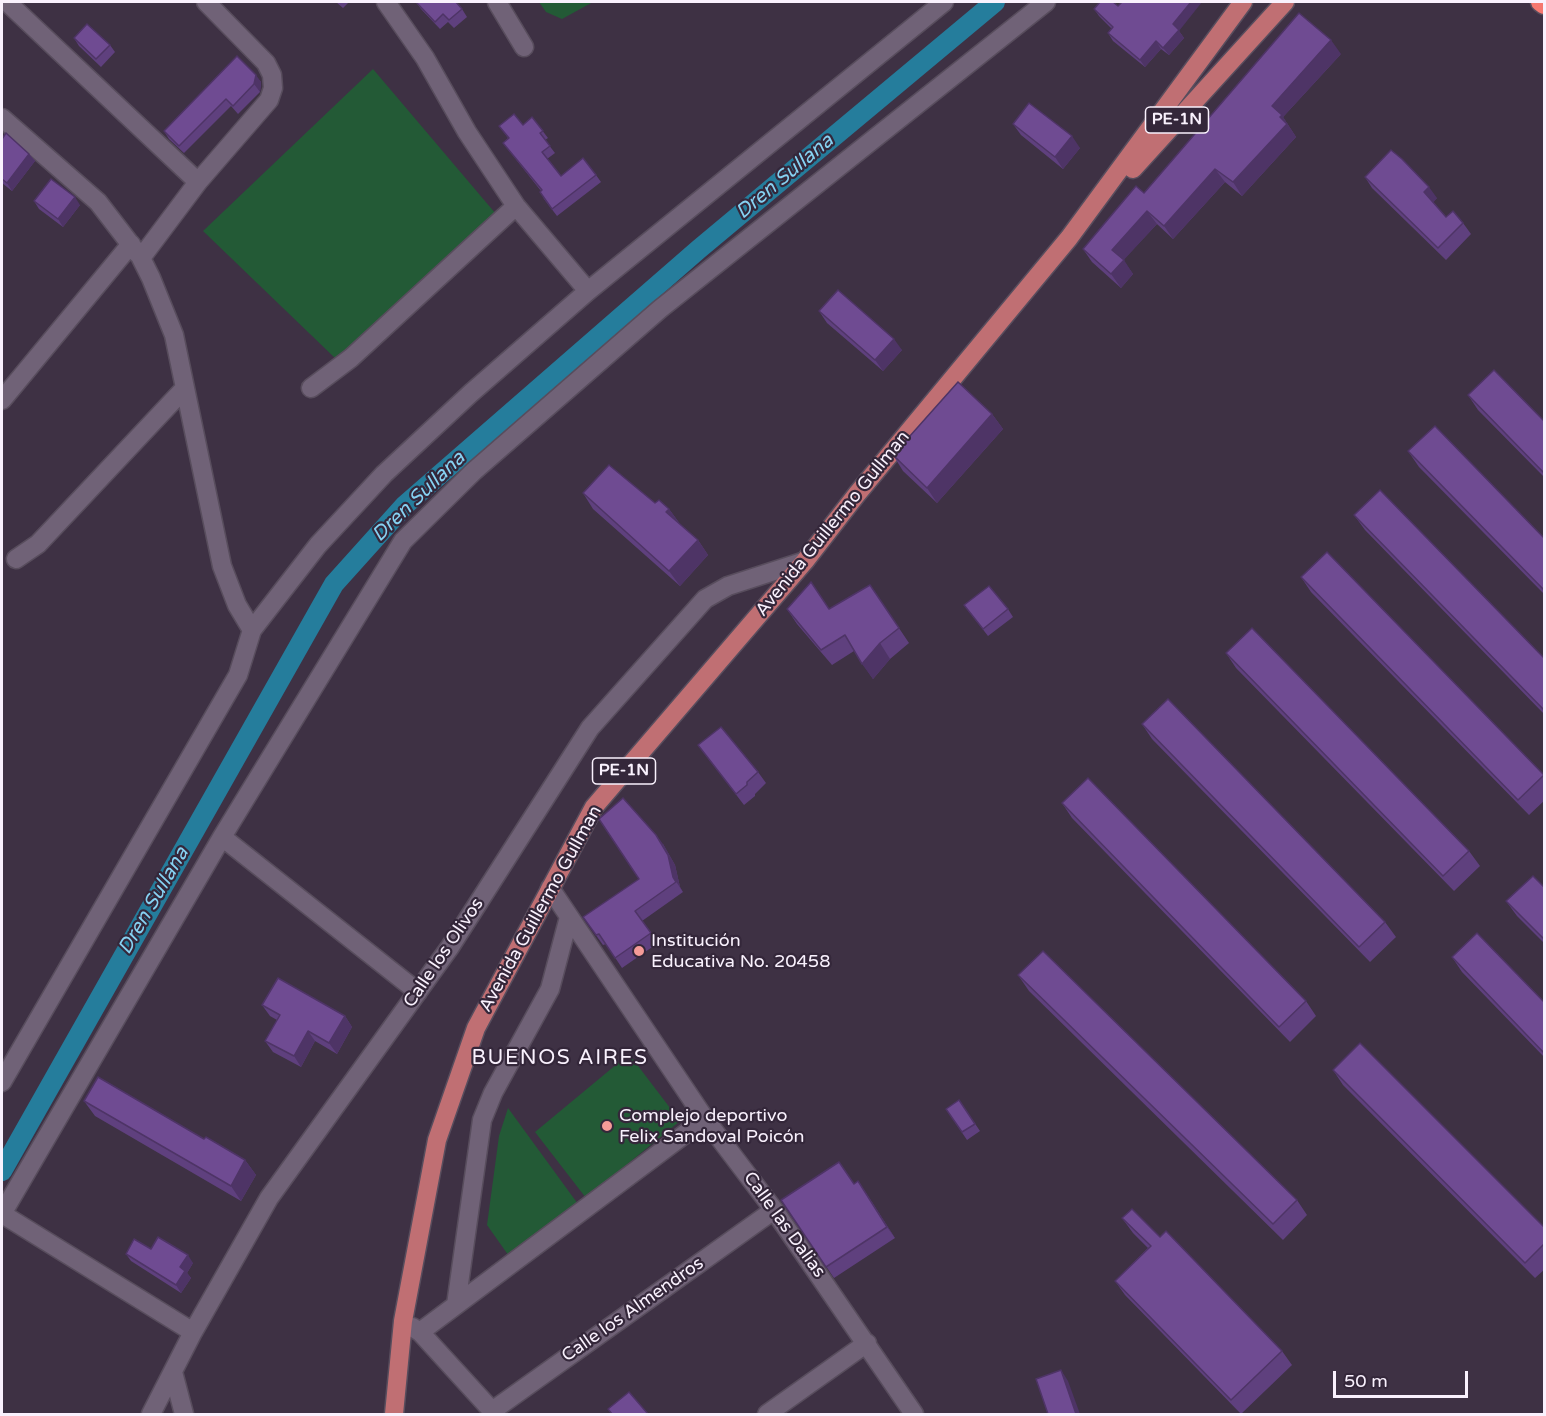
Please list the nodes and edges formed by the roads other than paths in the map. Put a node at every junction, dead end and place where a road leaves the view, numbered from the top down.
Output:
1 (206, 2) edge
2 (386, 2) edge
3 (496, 2) edge
4 (944, 2) edge
5 (1046, 2) edge
6 (1243, 2) edge
7 (1286, 2) edge
8 (1540, 2) edge
9 (12, 3) edge
10 (1545, 5) edge
11 (524, 47) dead end
12 (2, 118) edge
13 (198, 182) junction
14 (516, 206) junction
15 (1069, 238) junction
16 (136, 251) junction
17 (588, 291) junction
18 (311, 388) dead end
19 (184, 389) junction
20 (2, 400) edge
21 (16, 559) dead end
22 (805, 561) junction
23 (252, 630) junction
24 (222, 837) junction
25 (550, 888) junction
26 (569, 917) junction
27 (418, 992) junction
28 (2, 1082) edge
29 (705, 1119) junction
30 (774, 1210) junction
31 (2, 1214) edge
32 (456, 1305) junction
33 (403, 1321) junction
34 (193, 1332) junction
35 (420, 1332) junction
36 (867, 1343) junction
37 (173, 1372) junction
38 (493, 1412) edge
39 (151, 1414) edge
40 (184, 1414) edge
41 (394, 1414) edge
42 (767, 1414) edge
43 (914, 1414) edge

1 - 13 street
2 - 14 street
3 - 11 street
4 - 17 street
5 - 24 street
6 - 15 main road, Avenida Guillermo Gullman / PE-1N
7 - 15 main road, Avenida Guillermo Gullman / PE-1N
8 - 10 highway
9 - 13 street
12 - 16 street
13 - 16 street
14 - 17 street
14 - 18 street
15 - 22 main road, Avenida Guillermo Gullman / PE-1N
16 - 19 street
16 - 20 street
17 - 23 street
19 - 21 street
19 - 23 street
22 - 25 main road, Avenida Guillermo Gullman / PE-1N
22 - 27 street, Calle los Olivos
23 - 28 street
24 - 27 street
24 - 31 street
25 - 26 street, Calle las Dalias
25 - 33 main road, Avenida Guillermo Gullman / PE-1N
26 - 29 street, Calle las Dalias
26 - 32 street
27 - 34 street, Calle los Olivos
29 - 30 street, Calle las Dalias
29 - 32 street
30 - 36 street, Calle las Dalias
30 - 38 street, Calle los Almendros
31 - 34 street
32 - 35 street
33 - 35 street
33 - 41 main road, Avenida Guillermo Gullman / PE-1N
34 - 37 street, Calle los Olivos
35 - 38 street
36 - 42 street
36 - 43 street, Calle las Dalias
37 - 39 street, Calle los Olivos
37 - 40 street

